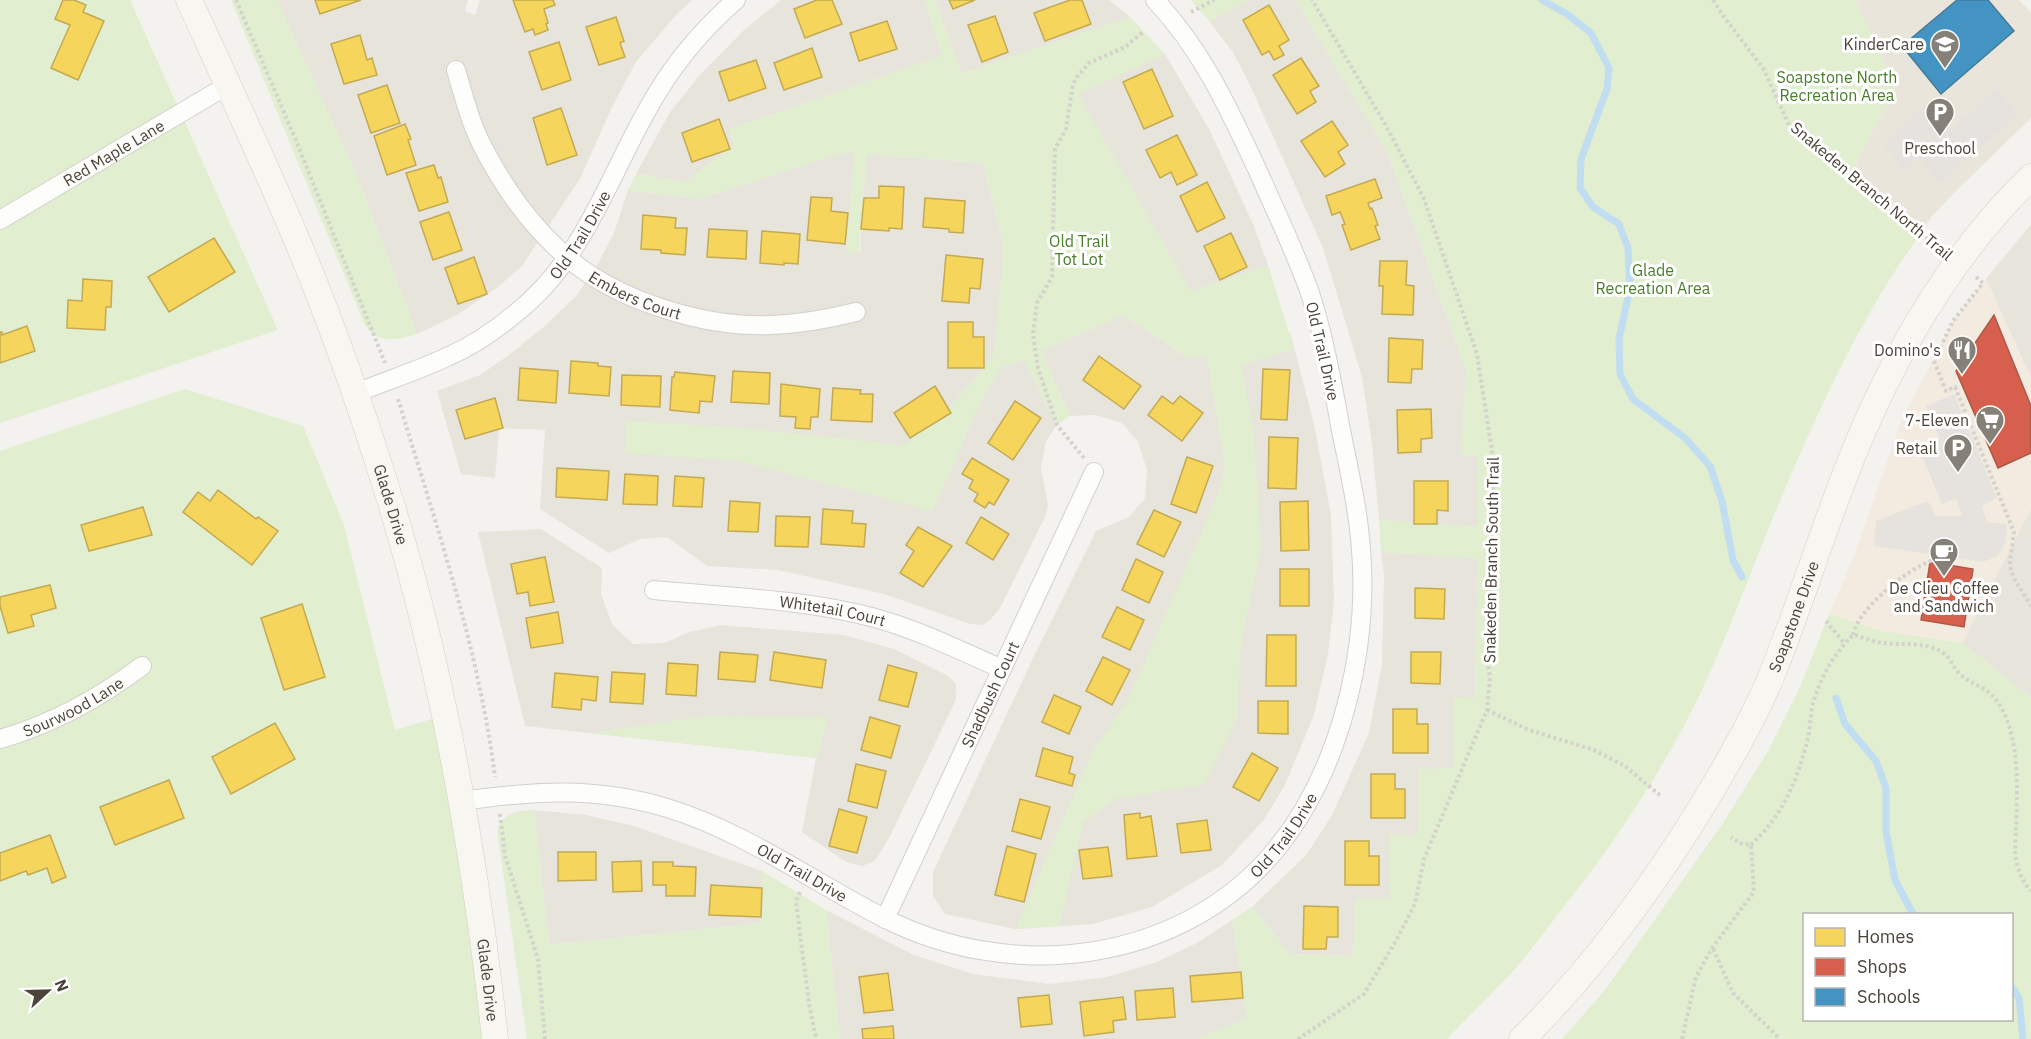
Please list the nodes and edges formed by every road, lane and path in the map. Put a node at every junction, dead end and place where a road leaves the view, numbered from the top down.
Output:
1 (189, 0) edge
2 (236, 0) edge
3 (736, 0) edge
4 (1155, 0) edge
5 (1214, 0) edge
6 (1312, 0) edge
7 (1713, 0) edge
8 (1173, 20) junction
9 (1144, 31) dead end
10 (456, 70) dead end
11 (228, 85) junction
12 (2031, 177) edge
13 (0, 220) edge
14 (568, 259) junction
15 (1957, 262) junction
16 (856, 312) dead end
17 (391, 378) junction
18 (354, 393) junction
19 (1094, 472) joint
20 (1944, 556) dead end
21 (654, 590) dead end
22 (2031, 606) edge
23 (1826, 621) dead end
24 (1853, 635) junction
25 (1844, 643) junction
26 (142, 666) dead end
27 (1002, 669) junction
28 (1488, 710) junction
29 (0, 739) edge
30 (498, 796) junction
31 (1662, 797) dead end
32 (462, 801) junction
33 (1731, 837) dead end
34 (1751, 845) junction
35 (806, 874) junction
36 (2031, 891) edge
37 (885, 919) junction
38 (1712, 948) junction
39 (495, 1039) edge
40 (545, 1039) edge
41 (816, 1039) edge
42 (1298, 1039) edge
43 (1522, 1039) edge
44 (1682, 1039) edge
45 (1780, 1039) edge

1 - 11 street, Glade Drive
2 - 17 path
3 - 14 street, Old Trail Drive
4 - 8 street, Old Trail Drive
5 - 8 path
6 - 28 path, Snakeden Branch South Trail
7 - 15 path, Snakeden Branch North Trail
8 - 37 street, Old Trail Drive
9 - 19 path
10 - 14 street, Embers Court
11 - 13 street, Red Maple Lane
11 - 18 street, Glade Drive
12 - 15 street, Soapstone Drive
14 - 16 street, Embers Court
14 - 17 street, Old Trail Drive
15 - 22 path, Snakeden Branch North Trail
15 - 43 street, Soapstone Drive
17 - 18 street, Old Trail Drive
17 - 30 path
18 - 32 street, Glade Drive
19 - 27 street, Shadbush Court
20 - 24 path
21 - 27 street, Whitetail Court
23 - 25 path
24 - 25 path
24 - 36 path
25 - 34 path
26 - 29 street, Sourwood Lane
27 - 37 street, Shadbush Court
28 - 31 path
28 - 42 path, Snakeden Branch South Trail
30 - 32 street, Old Trail Drive
30 - 35 street, Old Trail Drive
30 - 40 path
32 - 39 street, Glade Drive
33 - 34 path
34 - 38 path
35 - 37 street, Old Trail Drive
35 - 41 path
38 - 44 path
38 - 45 path

